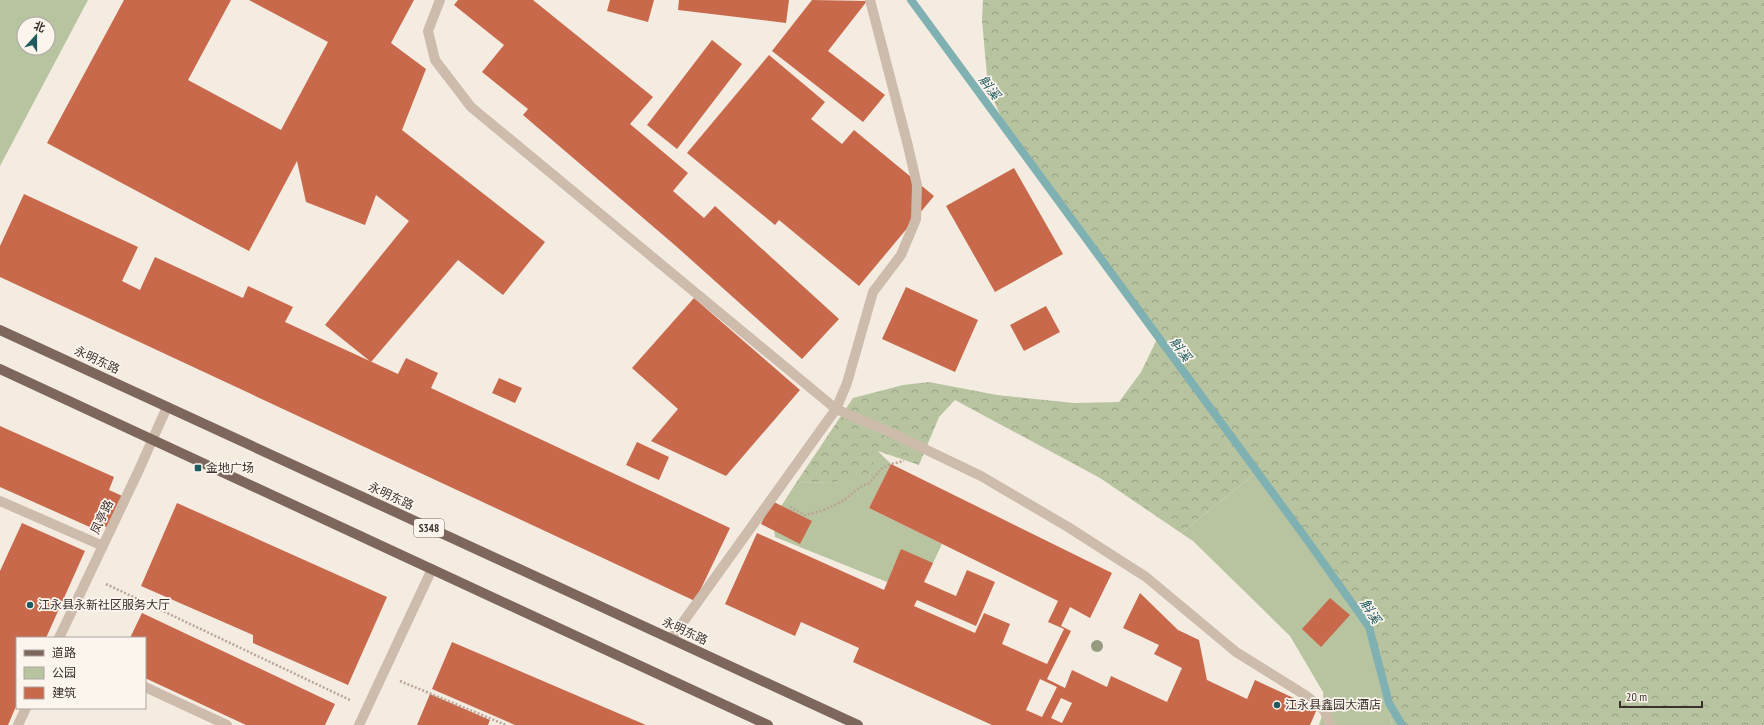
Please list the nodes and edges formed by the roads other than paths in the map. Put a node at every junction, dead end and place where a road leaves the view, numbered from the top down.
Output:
1 (440, 0) edge
2 (870, 0) edge
3 (0, 330) edge
4 (0, 369) edge
5 (167, 407) junction
6 (836, 409) junction
7 (153, 440) junction
8 (0, 501) edge
9 (103, 546) junction
10 (432, 569) junction
11 (59, 637) edge
12 (671, 639) junction
13 (146, 687) edge
14 (26, 709) edge
15 (18, 725) edge
16 (227, 725) edge
17 (359, 725) edge
18 (768, 725) edge
19 (858, 725) edge
20 (1331, 725) edge

1 - 6 street
2 - 6 street
3 - 5 main road, 永明东路 / S348
4 - 7 main road
5 - 7 street, 凤亭路
5 - 12 main road, 永明东路 / S348
6 - 12 street
6 - 20 street
7 - 9 street, 凤亭路
7 - 10 main road
8 - 9 street
9 - 11 street, 凤亭路
10 - 17 street
10 - 18 main road
12 - 19 main road, 永明东路 / S348
13 - 16 street
14 - 15 street

